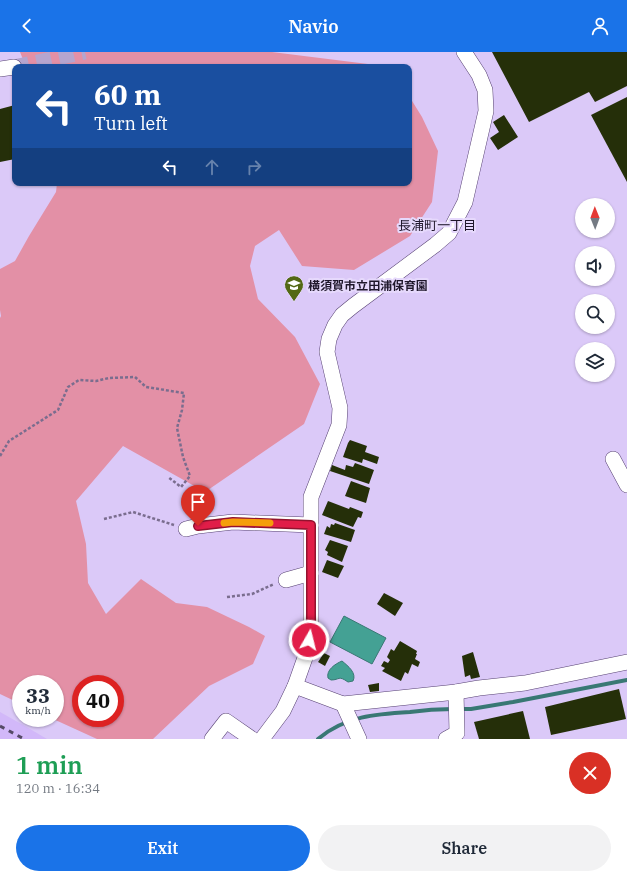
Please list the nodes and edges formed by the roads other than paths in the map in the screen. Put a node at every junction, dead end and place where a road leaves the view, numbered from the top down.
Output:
1 (464, 52) edge
2 (613, 459) dead end
3 (627, 485) edge
4 (311, 525) junction
5 (186, 529) road end
6 (311, 573) junction
7 (286, 580) road end
8 (627, 662) edge
9 (295, 686) junction
10 (456, 692) junction
11 (342, 704) junction
12 (212, 739) edge
13 (252, 739) edge
14 (262, 739) edge
15 (359, 739) edge
16 (446, 739) edge

1 - 4 street
2 - 3 street
4 - 5 street
4 - 6 street
6 - 7 street
6 - 9 street
8 - 10 street
9 - 11 street
9 - 14 street
10 - 11 street
10 - 16 street
11 - 15 street
12 - 13 street

